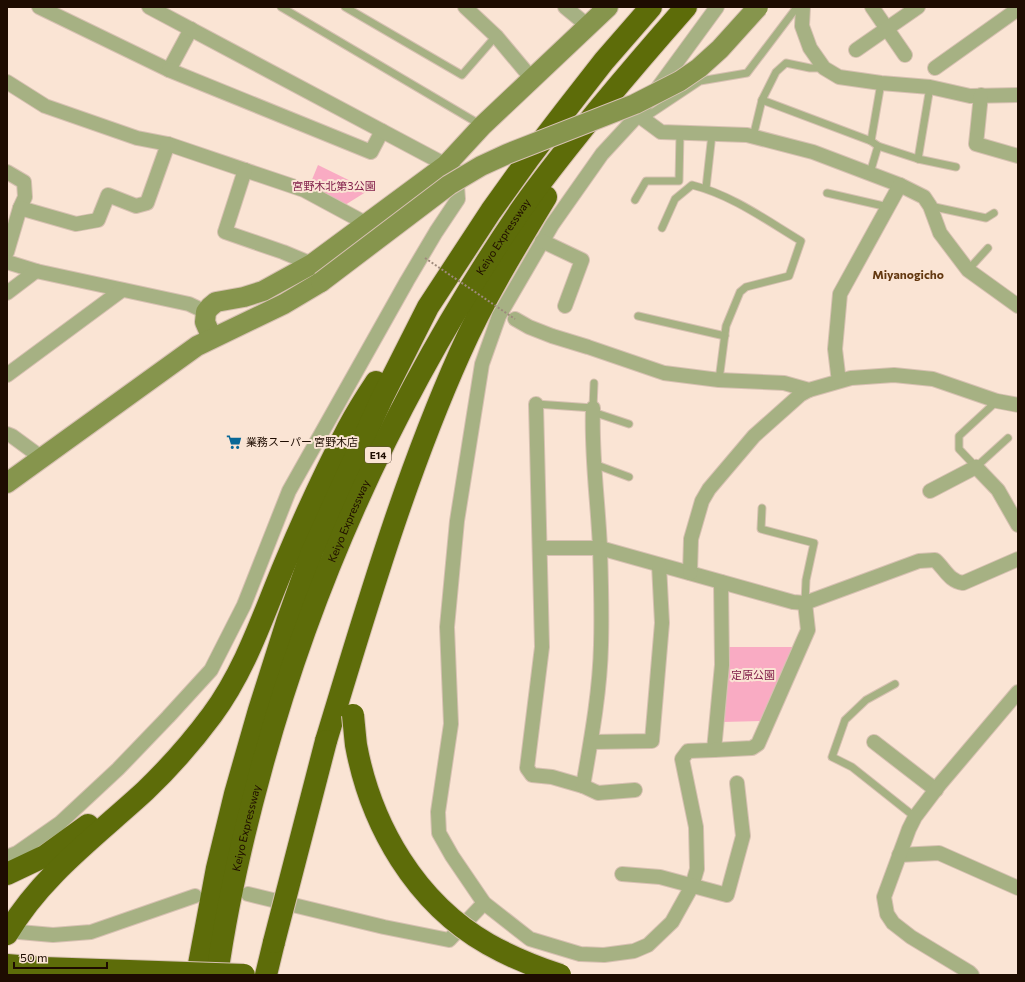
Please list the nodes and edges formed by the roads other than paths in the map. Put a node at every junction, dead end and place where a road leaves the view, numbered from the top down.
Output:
1 (39, 7) edge
2 (149, 7) edge
3 (281, 7) edge
4 (345, 7) edge
5 (465, 7) edge
6 (565, 7) edge
7 (651, 7) edge
8 (686, 7) edge
9 (718, 7) edge
10 (758, 7) edge
11 (798, 7) edge
12 (803, 7) edge
13 (872, 7) edge
14 (918, 7) edge
15 (291, 9) edge
16 (1013, 14) edge
17 (597, 15) edge
18 (887, 28) junction
19 (191, 29) junction
20 (496, 36) junction
21 (856, 50) dead end
22 (905, 55) dead end
23 (824, 68) junction
24 (935, 68) dead end
25 (170, 70) junction
26 (625, 78) junction
27 (532, 79) junction
28 (7, 82) edge
29 (881, 83) junction
30 (930, 87) junction
31 (1018, 95) edge
32 (981, 96) junction
33 (762, 100) junction
34 (640, 117) junction
35 (482, 126) junction
36 (382, 131) junction
37 (680, 133) junction
38 (712, 134) junction
39 (753, 137) junction
40 (871, 141) junction
41 (168, 144) junction
42 (878, 146) junction
43 (1018, 156) edge
44 (918, 159) junction
45 (446, 165) junction
46 (956, 167) dead end
47 (245, 170) junction
48 (7, 172) edge
49 (870, 173) junction
50 (900, 185) junction
51 (706, 188) junction
52 (827, 193) dead end
53 (635, 200) dead end
54 (930, 206) junction
55 (888, 207) junction
56 (20, 208) junction
57 (994, 213) dead end
58 (367, 224) junction
59 (662, 228) dead end
60 (542, 242) junction
61 (988, 248) dead end
62 (7, 252) edge
63 (7, 262) edge
64 (312, 264) junction
65 (968, 270) junction
66 (36, 272) junction
67 (122, 290) junction
68 (7, 293) edge
69 (565, 306) dead end
70 (1018, 306) edge
71 (428, 307) junction
72 (206, 312) junction
73 (638, 316) dead end
74 (515, 319) road end
75 (725, 336) junction
76 (212, 338) junction
77 (7, 375) edge
78 (719, 380) junction
79 (841, 380) junction
80 (594, 383) dead end
81 (809, 390) junction
82 (997, 401) junction
83 (536, 404) joint
84 (1018, 405) edge
85 (593, 410) junction
86 (628, 424) dead end
87 (7, 434) edge
88 (1008, 438) dead end
89 (42, 458) junction
90 (594, 464) junction
91 (976, 467) junction
92 (629, 477) dead end
93 (7, 483) edge
94 (930, 491) dead end
95 (762, 508) dead end
96 (1018, 525) edge
97 (540, 548) junction
98 (600, 548) junction
99 (1018, 560) edge
100 (659, 565) junction
101 (690, 573) junction
102 (377, 575) junction
103 (721, 582) junction
104 (805, 603) junction
105 (895, 684) dead end
106 (232, 685) junction
107 (1018, 692) edge
108 (591, 742) junction
109 (874, 742) dead end
110 (714, 750) junction
111 (737, 783) dead end
112 (583, 786) junction
113 (635, 790) dead end
114 (936, 790) junction
115 (915, 817) junction
116 (899, 855) junction
117 (7, 857) edge
118 (7, 874) edge
119 (622, 874) dead end
120 (692, 886) junction
121 (1018, 888) edge
122 (248, 894) dead end
123 (195, 896) dead end
124 (484, 903) junction
125 (13, 933) edge
126 (7, 965) edge
127 (197, 975) edge
128 (217, 975) edge
129 (244, 975) edge
130 (266, 975) edge
131 (560, 975) edge
132 (972, 975) edge

1 - 25 street
2 - 19 street
3 - 15 lane
4 - 20 lane
5 - 20 street
6 - 17 street
7 - 71 highway, Keiyo Expressway / E14
8 - 26 highway, Keiyo Expressway / E14
9 - 34 street
10 - 76 street, bridge
11 - 34 lane
12 - 23 street
13 - 18 street
14 - 18 street
15 - 35 lane
16 - 24 street
17 - 27 street
18 - 21 street
18 - 22 street
19 - 25 street
19 - 36 street
20 - 27 street
23 - 29 street
23 - 33 lane
25 - 36 street
26 - 102 highway
26 - 128 highway, Keiyo Expressway / E14
27 - 35 street
28 - 41 street
29 - 30 street
29 - 40 lane
30 - 32 street
30 - 44 lane
31 - 32 street
32 - 43 street
33 - 39 lane
33 - 40 lane
34 - 37 street
34 - 60 street
35 - 45 street
36 - 45 street
37 - 38 street
37 - 53 lane
38 - 39 street
38 - 51 lane
39 - 49 street
40 - 42 lane
41 - 47 street
41 - 56 street
42 - 44 lane
42 - 49 lane
44 - 46 lane
45 - 58 street
45 - 117 street
47 - 58 street
47 - 64 street
48 - 56 street
49 - 50 street
50 - 54 street
50 - 55 street
51 - 59 lane
51 - 75 lane
52 - 55 lane
54 - 57 lane
54 - 65 street
55 - 79 street
56 - 62 street
58 - 64 street
60 - 69 street
60 - 124 street
61 - 65 lane
63 - 66 street
64 - 72 street
65 - 70 street
66 - 67 street
66 - 68 street
67 - 72 street
67 - 77 street
71 - 106 highway
71 - 127 highway, Keiyo Expressway / E14
72 - 76 street
73 - 75 lane
74 - 78 street
75 - 78 lane
76 - 89 street
78 - 81 street
79 - 81 street
79 - 82 street
80 - 85 lane
81 - 101 street
82 - 84 street
82 - 91 lane
83 - 85 lane
83 - 97 street
85 - 86 lane
85 - 90 street
87 - 89 street
88 - 91 lane
89 - 93 street
90 - 92 lane
90 - 98 street
91 - 94 street
91 - 96 street
95 - 104 lane
97 - 98 street
97 - 112 street
98 - 100 street
98 - 108 street
99 - 104 street
100 - 101 street
100 - 108 street
101 - 103 street
102 - 130 highway, bridge
102 - 131 highway, bridge
103 - 104 street
103 - 110 street
104 - 110 street
105 - 115 lane
106 - 118 highway
106 - 125 highway
107 - 114 street
108 - 112 street
109 - 114 street
110 - 120 street
111 - 120 street
112 - 113 street
114 - 115 street
115 - 116 street
116 - 121 street
116 - 132 street
119 - 120 street
120 - 124 street
122 - 124 street
123 - 125 street
126 - 129 highway, bridge

